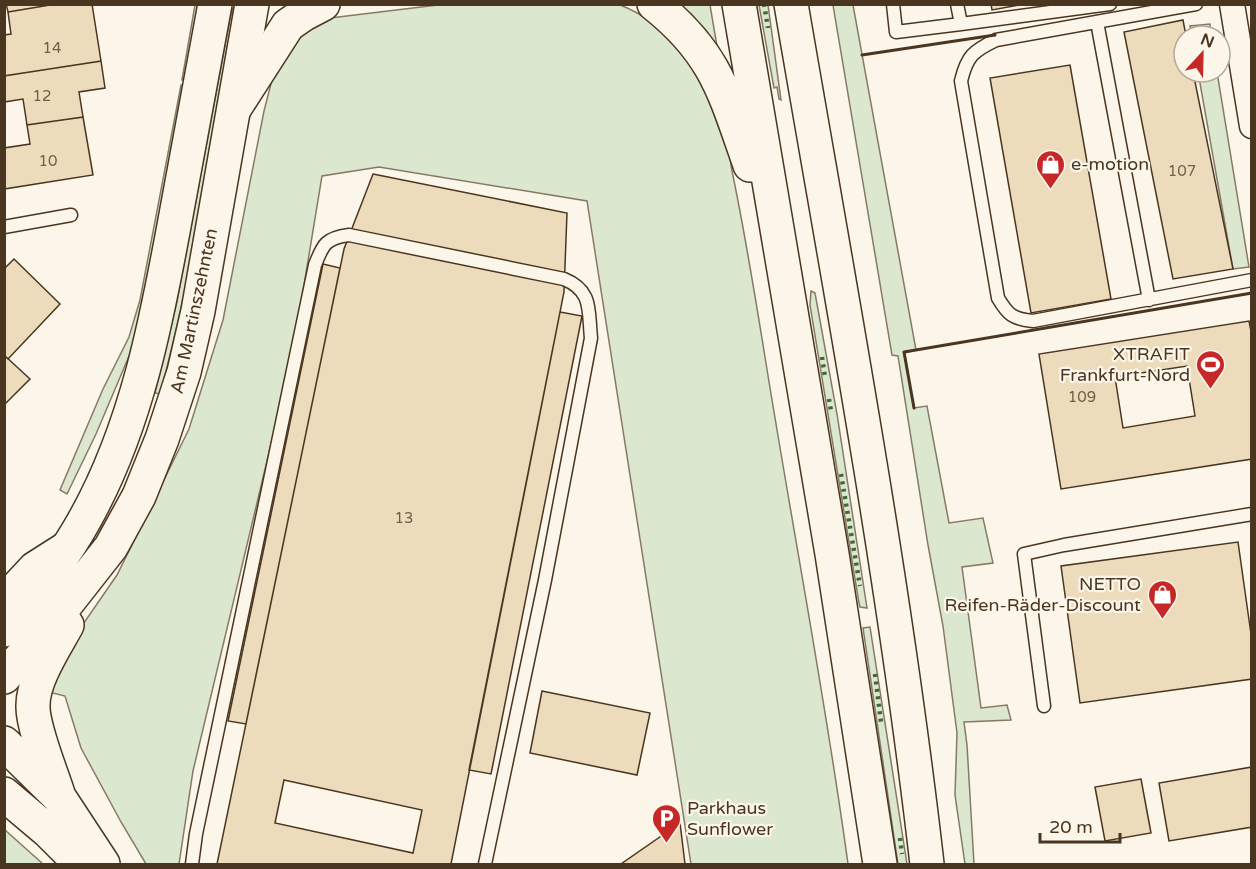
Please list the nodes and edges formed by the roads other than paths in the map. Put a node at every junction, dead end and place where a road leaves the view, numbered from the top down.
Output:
1 (215, 4) edge
2 (252, 4) edge
3 (323, 4) edge
4 (654, 4) edge
5 (739, 4) edge
6 (791, 4) edge
7 (893, 4) edge
8 (957, 4) edge
9 (1110, 4) edge
10 (1196, 4) edge
11 (1232, 4) edge
12 (1097, 22) junction
13 (961, 24) junction
14 (234, 109) junction
15 (1251, 126) edge
16 (71, 216) dead end
17 (4, 227) edge
18 (780, 252) junction
19 (1251, 280) edge
20 (1149, 300) junction
21 (1251, 514) edge
22 (72, 539) junction
23 (111, 547) junction
24 (4, 595) edge
25 (4, 630) edge
26 (4, 677) edge
27 (1044, 706) dead end
28 (4, 743) edge
29 (4, 794) edge
30 (59, 797) junction
31 (81, 864) edge
32 (103, 864) edge
33 (192, 864) edge
34 (485, 864) edge
35 (880, 864) edge
36 (927, 864) edge

1 - 22 main road, Am Martinszehnten
2 - 14 main road, Am Martinszehnten
3 - 14 main road
4 - 18 main road
5 - 18 main road
6 - 36 main road
7 - 13 lane
8 - 13 lane
9 - 13 lane
10 - 12 lane
11 - 15 street
12 - 20 lane
12 - 20 lane
14 - 23 main road, Am Martinszehnten
16 - 17 lane
18 - 35 main road
19 - 20 lane
21 - 27 lane
22 - 24 street
22 - 25 main road, Am Martinszehnten
23 - 26 main road, Am Martinszehnten
23 - 30 main road
28 - 30 main road
29 - 31 main road
30 - 32 main road
33 - 34 lane

